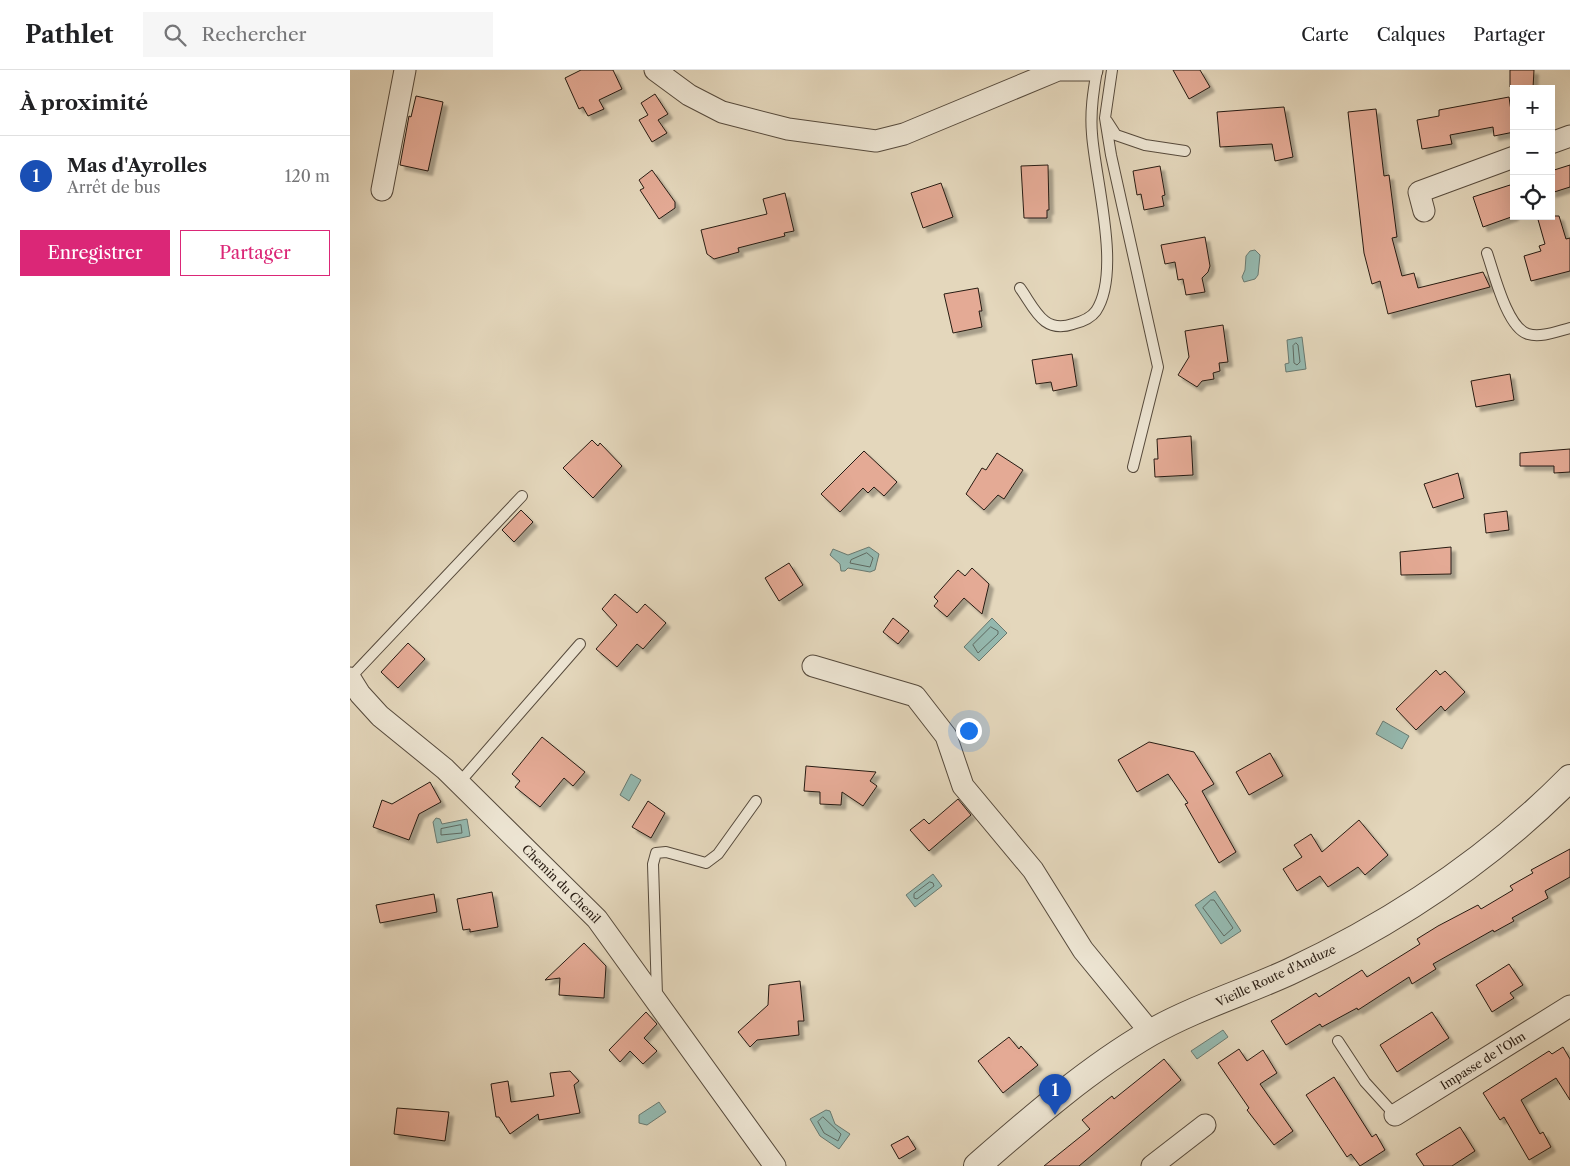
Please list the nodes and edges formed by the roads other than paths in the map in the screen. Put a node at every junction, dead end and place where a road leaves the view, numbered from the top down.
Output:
1 (405, 70) edge
2 (655, 70) edge
3 (1092, 70) edge
4 (1097, 70) edge
5 (1112, 70) edge
6 (1105, 118) junction
7 (1570, 136) edge
8 (1555, 142) edge
9 (1185, 151) dead end
10 (1510, 158) edge
11 (382, 190) dead end
12 (1424, 210) dead end
13 (1487, 253) dead end
14 (1020, 288) dead end
15 (1570, 328) edge
16 (1134, 467) dead end
17 (522, 496) dead end
18 (580, 644) dead end
19 (814, 666) dead end
20 (350, 678) edge
21 (1570, 778) edge
22 (459, 783) junction
23 (756, 801) dead end
24 (657, 1000) junction
25 (1570, 1006) edge
26 (1151, 1033) junction
27 (1338, 1041) dead end
28 (1395, 1115) joint
29 (1205, 1125) dead end
30 (776, 1166) edge
31 (977, 1166) edge
32 (1152, 1166) edge

1 - 11 street
2 - 3 street
4 - 14 lane
5 - 6 lane
6 - 9 lane
6 - 16 lane
7 - 8 street
10 - 12 street
13 - 15 lane
17 - 20 lane
18 - 22 lane
19 - 26 street
20 - 22 street, Chemin du Chenil
21 - 26 street, Vieille Route d'Anduze
22 - 24 street, Chemin du Chenil
23 - 24 lane
24 - 30 street, Chemin du Chenil
25 - 28 street, Impasse de l'Olm
26 - 31 street, Vieille Route d'Anduze
27 - 28 lane
29 - 32 street

